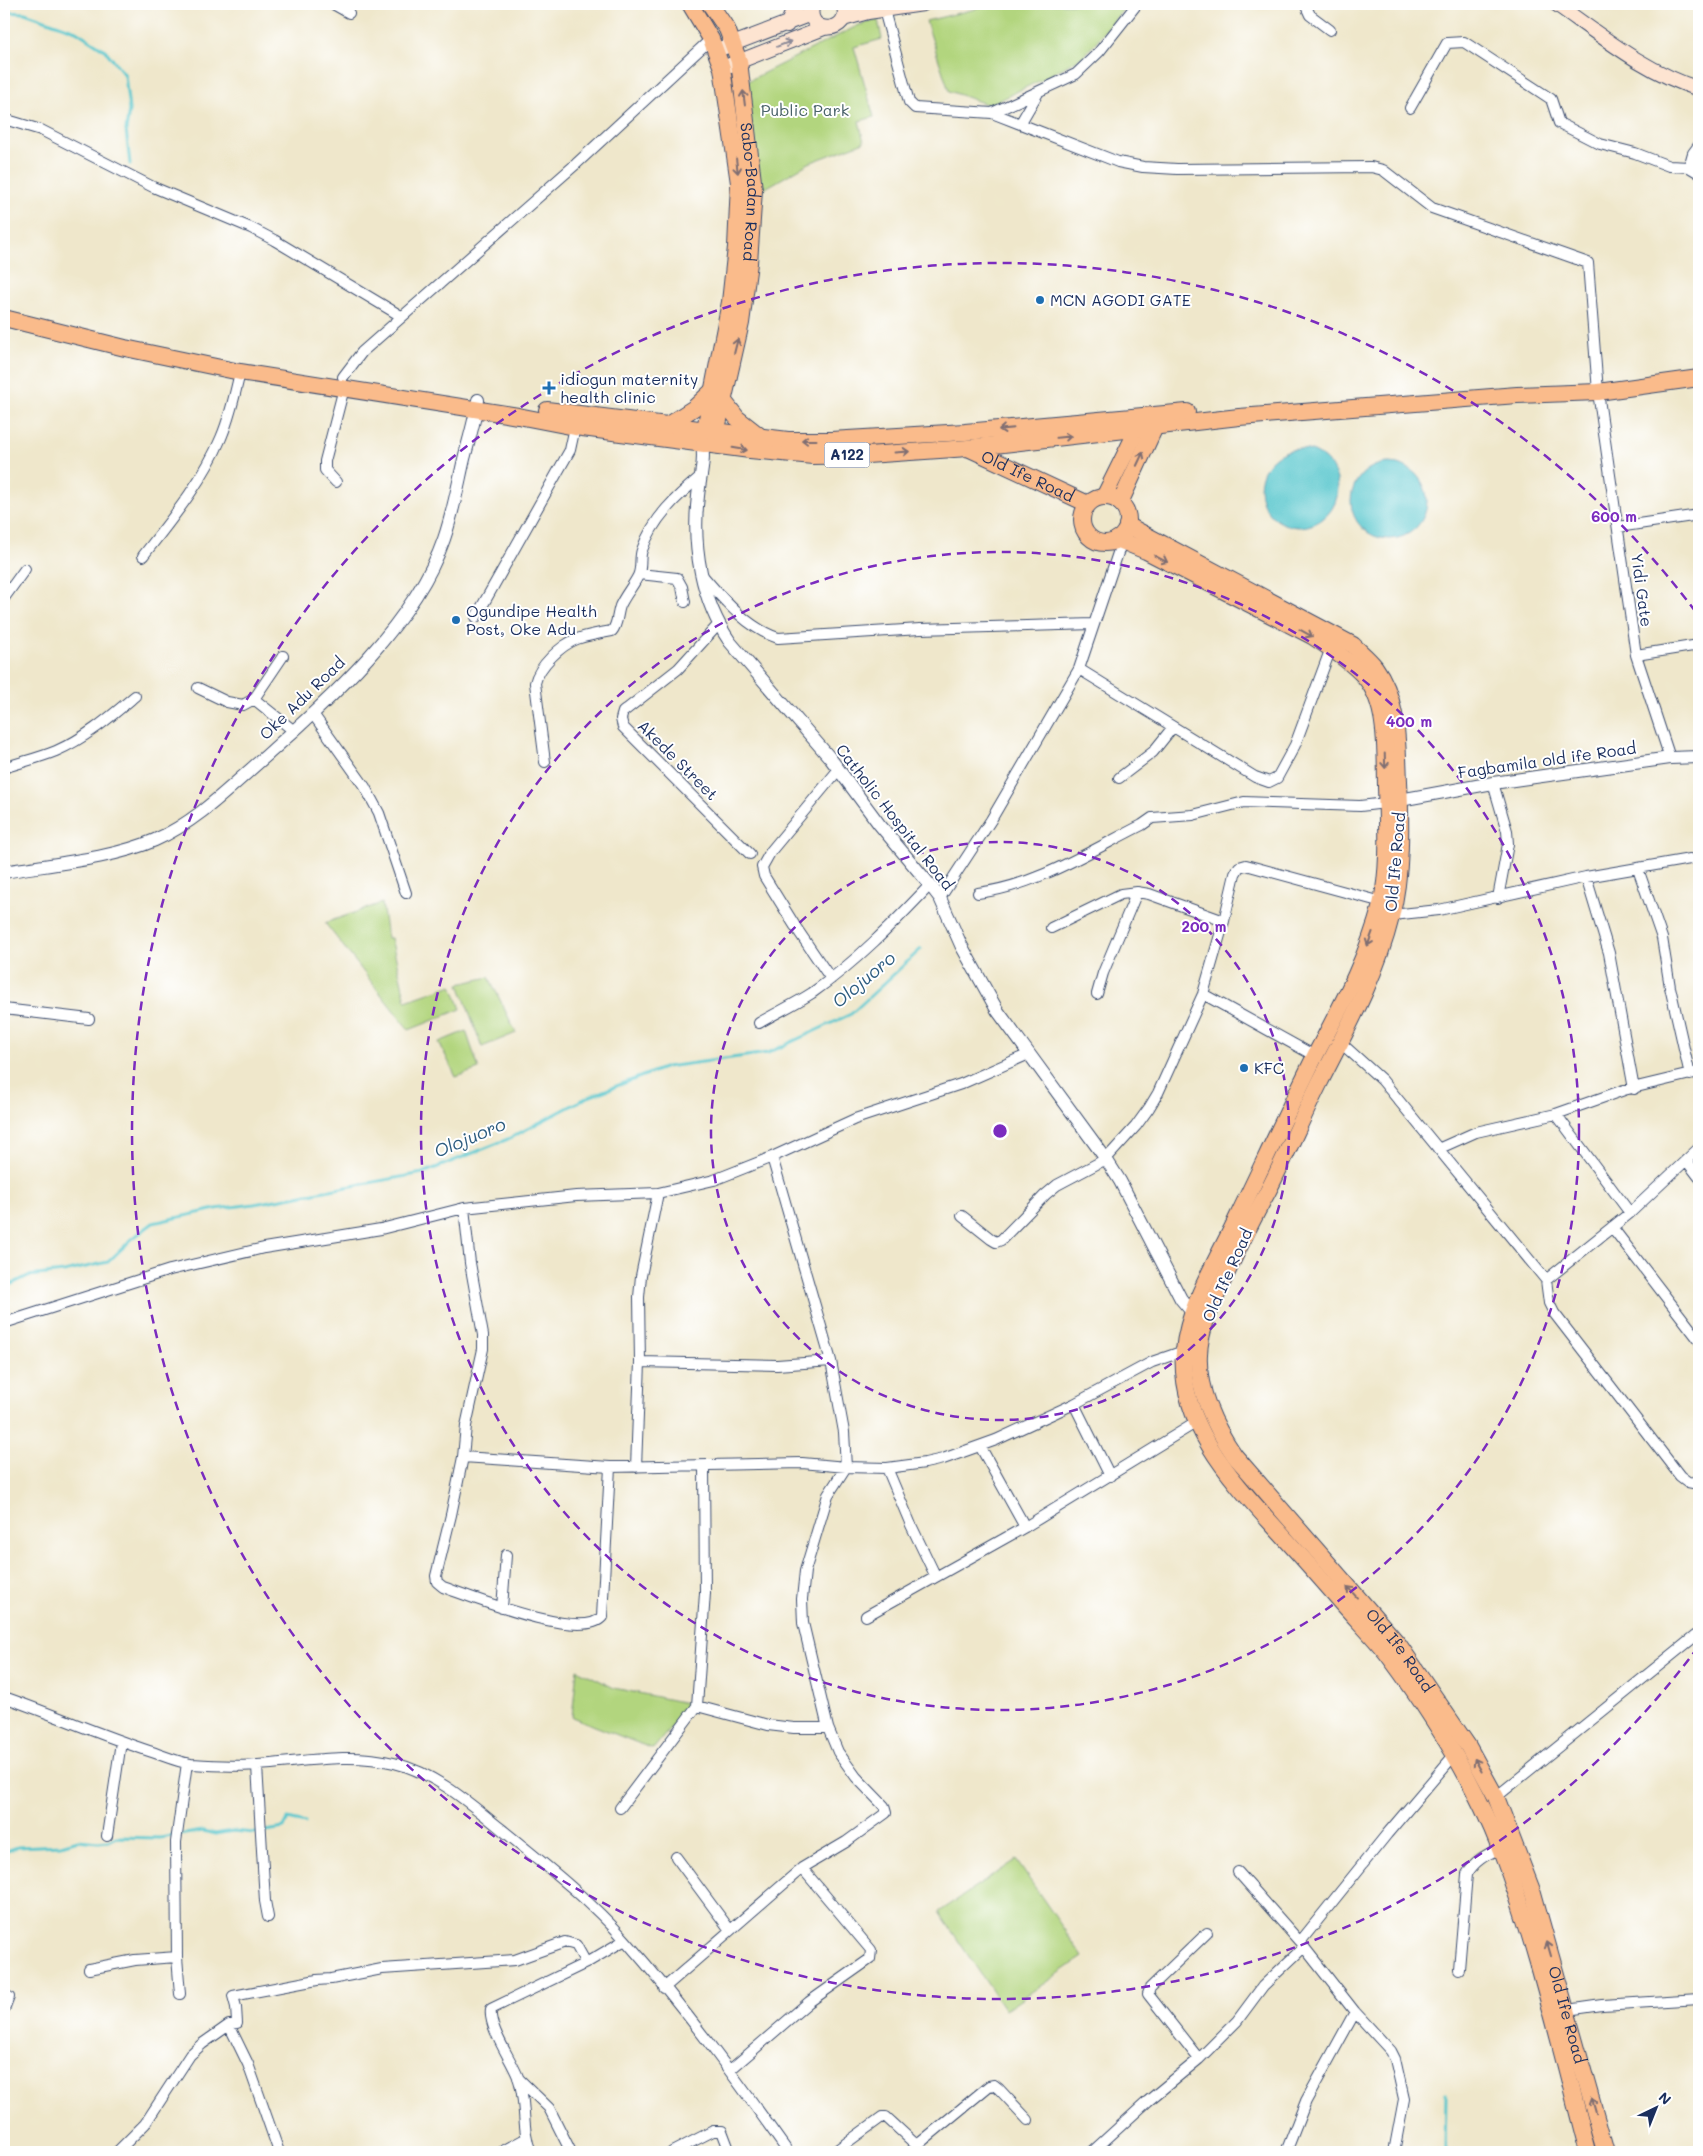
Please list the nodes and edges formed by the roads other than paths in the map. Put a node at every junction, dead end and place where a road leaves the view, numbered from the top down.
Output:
1 (333, 4) edge
2 (690, 4) edge
3 (710, 4) edge
4 (796, 4) edge
5 (843, 4) edge
6 (923, 4) edge
7 (1137, 4) edge
8 (1305, 4) edge
9 (1556, 4) edge
10 (811, 8) edge
11 (884, 10) junction
12 (349, 13) dead end
13 (843, 19) junction
14 (787, 25) junction
15 (824, 28) junction
16 (1330, 30) dead end
17 (714, 44) junction
18 (734, 44) junction
19 (739, 61) junction
20 (722, 68) junction
21 (1699, 89) edge
22 (1038, 93) junction
23 (1410, 108) dead end
24 (992, 113) junction
25 (4, 119) edge
26 (1020, 124) junction
27 (1699, 145) edge
28 (1689, 167) junction
29 (1699, 173) edge
30 (4, 309) edge
31 (402, 316) junction
32 (4, 318) edge
33 (175, 354) junction
34 (1699, 369) edge
35 (240, 372) junction
36 (1699, 378) edge
37 (343, 383) junction
38 (1598, 387) junction
39 (719, 388) junction
40 (477, 405) junction
41 (1150, 422) junction
42 (666, 426) junction
43 (575, 427) junction
44 (709, 437) junction
45 (764, 439) junction
46 (968, 448) junction
47 (702, 476) junction
48 (336, 482) dead end
49 (1104, 497) junction
50 (1120, 503) junction
51 (1088, 504) junction
52 (1699, 516) edge
53 (1127, 525) junction
54 (1618, 527) junction
55 (1119, 540) junction
56 (143, 556) dead end
57 (25, 569) dead end
58 (639, 574) junction
59 (702, 576) junction
60 (4, 598) edge
61 (685, 602) dead end
62 (476, 617) dead end
63 (1093, 624) junction
64 (718, 625) junction
65 (1699, 645) edge
66 (1331, 648) junction
67 (1636, 655) junction
68 (283, 656) dead end
69 (1079, 670) junction
70 (198, 688) dead end
71 (135, 696) dead end
72 (254, 699) junction
73 (313, 714) junction
74 (1173, 727) junction
75 (294, 731) junction
76 (1699, 757) edge
77 (1670, 758) junction
78 (545, 762) dead end
79 (4, 768) edge
80 (839, 769) junction
81 (1119, 778) dead end
82 (1493, 782) junction
83 (1393, 801) junction
84 (750, 854) dead end
85 (1690, 859) dead end
86 (1638, 869) junction
87 (4, 872) edge
88 (1586, 877) junction
89 (930, 885) junction
90 (1137, 892) junction
91 (406, 893) dead end
92 (978, 893) dead end
93 (940, 898) junction
94 (1498, 898) junction
95 (1387, 908) junction
96 (1224, 921) junction
97 (1051, 928) dead end
98 (831, 979) junction
99 (1097, 994) dead end
100 (1203, 994) junction
101 (1355, 999) junction
102 (4, 1009) edge
103 (89, 1019) dead end
104 (759, 1023) dead end
105 (1341, 1043) junction
106 (1029, 1054) junction
107 (1315, 1056) junction
108 (1694, 1074) edge
109 (1634, 1089) junction
110 (1556, 1114) junction
111 (1699, 1148) edge
112 (1438, 1149) junction
113 (772, 1157) junction
114 (1106, 1159) junction
115 (1686, 1160) junction
116 (1699, 1177) edge
117 (658, 1193) junction
118 (464, 1208) junction
119 (1630, 1213) junction
120 (962, 1216) dead end
121 (1612, 1227) junction
122 (1546, 1280) junction
123 (1193, 1313) junction
124 (4, 1323) edge
125 (1699, 1340) edge
126 (1184, 1351) junction
127 (831, 1361) junction
128 (640, 1362) junction
129 (1074, 1404) junction
130 (1197, 1422) junction
131 (980, 1446) junction
132 (463, 1457) junction
133 (704, 1466) junction
134 (610, 1467) junction
135 (636, 1467) junction
136 (846, 1468) junction
137 (887, 1468) junction
138 (1110, 1476) junction
139 (1699, 1478) edge
140 (1025, 1527) junction
141 (506, 1555) dead end
142 (935, 1575) junction
143 (502, 1608) junction
144 (866, 1616) dead end
145 (1699, 1633) edge
146 (4, 1697) edge
147 (697, 1706) junction
148 (828, 1728) junction
149 (121, 1742) junction
150 (1455, 1754) junction
151 (187, 1763) junction
152 (257, 1766) junction
153 (1496, 1797) junction
154 (620, 1808) dead end
155 (107, 1836) dead end
156 (1500, 1848) junction
157 (676, 1857) dead end
158 (802, 1868) junction
159 (1238, 1872) dead end
160 (268, 1917) dead end
161 (730, 1930) junction
162 (1207, 1933) dead end
163 (625, 1940) junction
164 (1302, 1944) junction
165 (177, 1957) junction
166 (586, 1963) junction
167 (89, 1969) dead end
168 (1459, 1969) dead end
169 (664, 1988) junction
170 (180, 1994) dead end
171 (8, 1997) dead end
172 (1699, 1999) edge
173 (1561, 2008) junction
174 (4, 2010) edge
175 (1355, 2012) junction
176 (229, 2025) junction
177 (1199, 2059) junction
178 (730, 2070) junction
179 (518, 2078) junction
180 (1028, 2120) dead end
181 (525, 2139) junction
182 (117, 2152) edge
183 (279, 2152) edge
184 (501, 2152) edge
185 (531, 2152) edge
186 (571, 2152) edge
187 (672, 2152) edge
188 (730, 2152) edge
189 (788, 2152) edge
190 (834, 2152) edge
191 (1092, 2152) edge
192 (1286, 2152) edge
193 (1394, 2152) edge
194 (1588, 2152) edge
195 (1606, 2152) edge

1 - 12 street
2 - 17 main road, Sabo-Badan Road
3 - 18 main road, Sabo-Badan Road
4 - 14 main road
5 - 13 main road
6 - 11 main road
7 - 22 street
8 - 16 street
9 - 21 main road
10 - 14 main road
10 - 15 main road
11 - 13 main road
11 - 24 street
13 - 15 main road
14 - 18 main road
19 -> 15 main road
17 - 18 main road
17 - 20 main road, Sabo-Badan Road
17 - 31 street
18 - 19 main road, Sabo-Badan Road
19 - 20 main road
39 -> 19 main road, Sabo-Badan Road
20 -> 39 main road, Sabo-Badan Road
22 - 24 street
22 - 26 street
23 - 28 street
24 - 26 street
25 - 31 street
26 - 38 street, Yidi Gate
27 - 28 street
28 - 29 street
30 - 33 main road, A122
31 - 37 street
32 - 33 main road, A122
33 - 35 main road, A122
33 - 37 main road, A122
34 - 38 main road, A122
35 - 37 main road, A122
35 - 56 street
36 - 38 main road, A122
37 - 40 main road, A122
37 - 48 street
38 - 41 main road, A122
38 - 54 street, Yidi Gate
39 - 42 main road
39 - 44 main road, Sabo-Badan Road
39 - 45 main road
40 - 42 main road, A122
40 - 43 main road, A122
40 - 73 street, Oke Adu Road
41 -> 45 main road, A122
46 -> 41 main road, A122
41 - 49 main road
50 -> 41 main road
42 - 44 main road, A122
43 - 44 main road, A122
43 - 62 street
44 - 45 main road, A122
44 -> 46 main road, A122
44 - 47 street, Catholic Hospital Road
46 - 51 main road, Old Ife Road
47 - 58 street
47 - 59 street, Catholic Hospital Road
49 - 50 main road
49 - 51 main road, Old Ife Road
50 - 53 main road
51 - 55 main road, Old Ife Road
52 - 54 street
53 - 55 main road
53 - 83 main road, Old Ife Road
54 - 67 street, Yidi Gate
55 - 63 street
55 -> 66 main road, Old Ife Road
57 - 60 street
58 - 61 street
58 - 78 street
59 - 63 street
59 - 64 street, Catholic Hospital Road
63 - 69 street
64 - 80 street, Catholic Hospital Road
64 - 84 street, Akede Street
65 - 67 street
66 - 74 street
66 -> 83 main road, Old Ife Road
67 - 77 street, Yidi Gate
68 - 72 street
69 - 74 street
69 - 93 street
70 - 72 street
71 - 79 street
72 - 75 street
73 - 75 street, Oke Adu Road
73 - 91 street
74 - 81 street
75 - 87 street, Oke Adu Road
76 - 77 street, Fagbamila old ife Road
77 - 82 street, Fagbamila old ife Road
80 - 89 street, Catholic Hospital Road
80 - 98 street
82 - 83 street, Fagbamila old ife Road
82 - 94 street
83 - 92 street
83 - 95 main road, Old Ife Road
85 - 86 street
86 - 88 street
86 - 108 street
88 - 94 street
88 - 109 street
89 - 93 street, Catholic Hospital Road
89 - 98 street
90 - 96 street
90 - 97 street
90 - 99 street
93 - 106 street, Catholic Hospital Road
94 - 95 street
95 - 96 street
95 - 101 main road, Old Ife Road
96 - 100 street
98 - 104 street
100 - 107 street
100 - 114 street
101 - 105 main road, Old Ife Road
101 - 107 main road, Old Ife Road
102 - 103 street
105 - 112 street
153 -> 105 main road, Old Ife Road
106 - 113 street
106 - 114 street, Catholic Hospital Road
107 - 123 main road, Old Ife Road
108 - 109 street
109 - 110 street
110 - 112 street
110 - 119 street
111 - 115 street
112 - 122 street
113 - 117 street
113 - 127 street
114 - 120 street
114 - 123 street, Catholic Hospital Road
115 - 116 street
115 - 119 street
117 - 118 street
117 - 128 street
118 - 124 street
118 - 132 street
119 - 121 street
121 - 122 street
121 - 125 street
122 - 139 street
123 - 126 main road, Old Ife Road
126 - 129 street
126 - 130 main road, Old Ife Road
127 - 128 street
127 - 136 street
128 - 135 street
129 - 131 street
129 - 138 street
130 - 138 street
130 - 150 main road, Old Ife Road
131 - 137 street
131 - 140 street
132 - 134 street
132 - 143 street
133 - 135 street
133 - 136 street
133 - 147 street
134 - 135 street
134 - 143 street
136 - 137 street
136 - 148 street
137 - 142 street
138 - 140 street
140 - 142 street
141 - 143 street
142 - 144 street
145 - 153 street
146 - 149 street
147 - 148 street
147 - 154 street
148 - 158 street
149 - 151 street
149 - 155 street
150 - 156 main road, Old Ife Road
150 - 164 street
151 - 152 street
151 - 165 street
152 - 160 street
152 - 163 street
173 -> 153 main road, Old Ife Road
156 - 168 street
156 - 173 main road, Old Ife Road
157 - 161 street
158 - 161 street
158 - 178 street
159 - 164 street
161 - 169 street
162 - 177 street
163 - 166 street
163 - 169 street
164 - 175 street
164 - 177 street
165 - 167 street
165 - 170 street
166 - 176 street
166 - 179 street
169 - 178 street
171 - 174 street
172 - 173 street
173 - 194 main road, Old Ife Road
195 -> 173 main road, Old Ife Road
175 - 192 street
175 - 193 street
176 - 182 street
176 - 183 street
177 - 191 street
178 - 189 street
179 - 181 street
179 - 186 street
180 - 190 street
181 - 184 street
181 - 185 street
187 - 188 street

